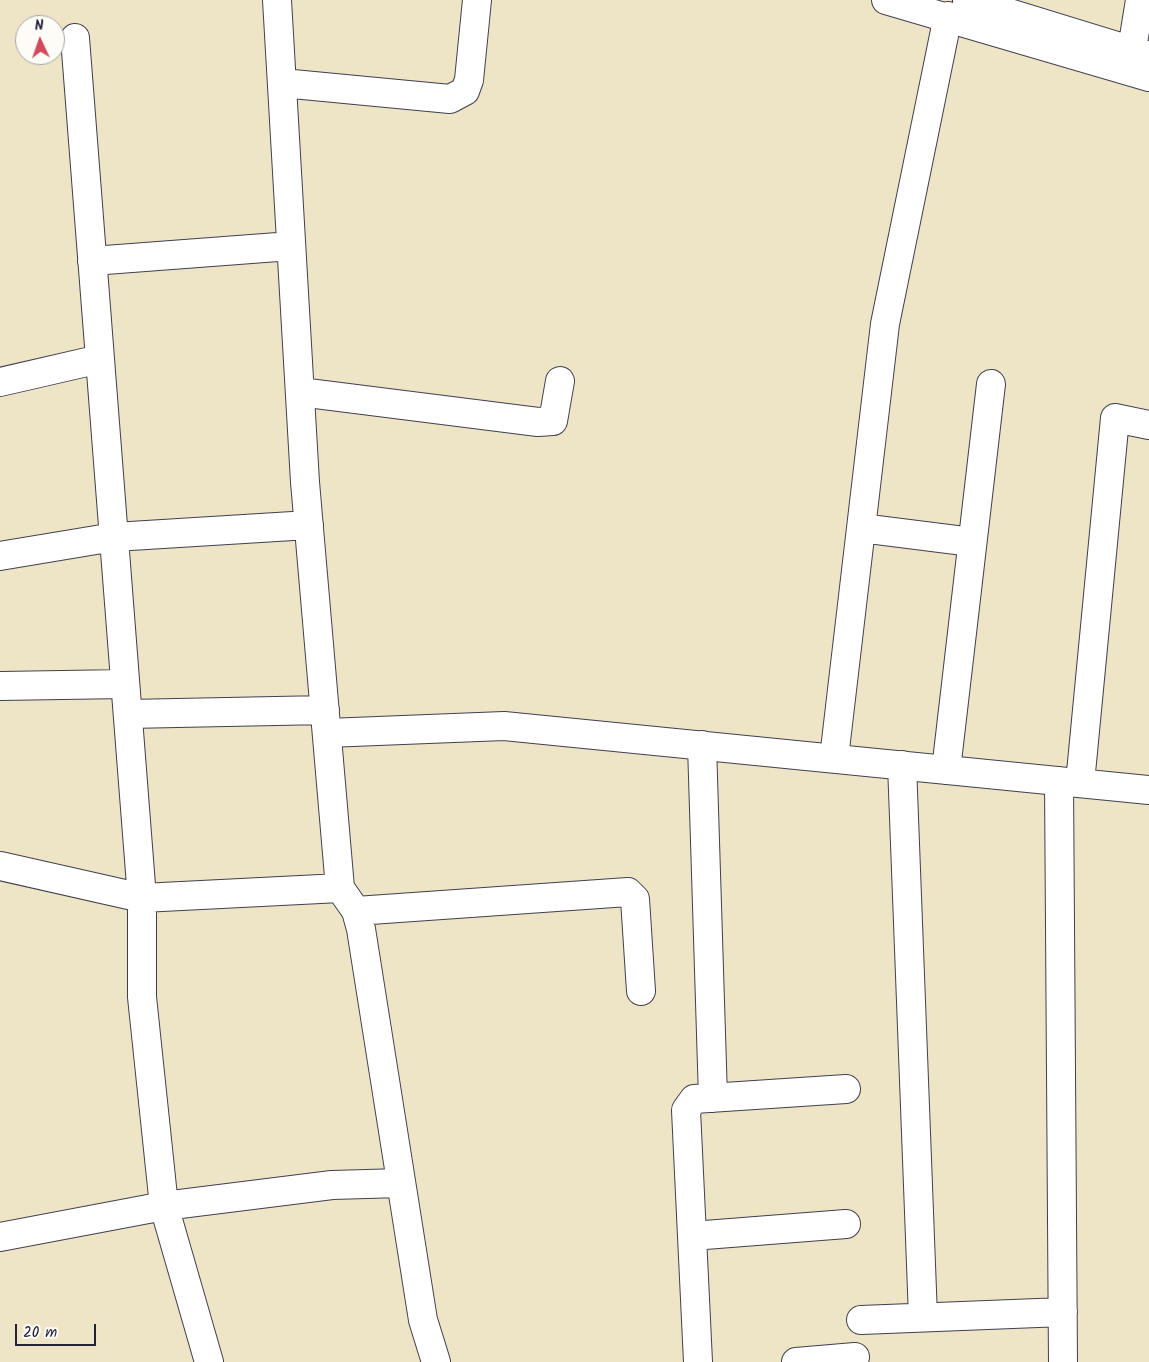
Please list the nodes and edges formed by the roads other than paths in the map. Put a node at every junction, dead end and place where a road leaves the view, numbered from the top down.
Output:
1 (277, 0) edge
2 (477, 0) edge
3 (886, 0) edge
4 (1140, 0) edge
5 (958, 8) edge
6 (75, 38) dead end
7 (1140, 64) edge
8 (282, 83) junction
9 (291, 246) junction
10 (92, 262) junction
11 (100, 359) junction
12 (560, 381) dead end
13 (0, 382) edge
14 (991, 384) dead end
15 (300, 392) junction
16 (1149, 425) edge
17 (309, 525) junction
18 (860, 528) junction
19 (114, 537) junction
20 (972, 542) junction
21 (0, 556) edge
22 (125, 684) junction
23 (0, 686) edge
24 (128, 714) junction
25 (326, 722) junction
26 (702, 746) junction
27 (834, 758) junction
28 (902, 765) junction
29 (946, 770) junction
30 (1070, 782) junction
31 (1149, 790) edge
32 (0, 866) edge
33 (340, 888) junction
34 (142, 898) junction
35 (356, 911) junction
36 (641, 991) dead end
37 (846, 1089) dead end
38 (713, 1098) junction
39 (401, 1183) junction
40 (164, 1206) junction
41 (846, 1224) dead end
42 (692, 1236) junction
43 (0, 1237) edge
44 (1063, 1312) junction
45 (923, 1317) junction
46 (861, 1320) dead end
47 (855, 1357) dead end
48 (209, 1362) edge
49 (436, 1362) edge
50 (698, 1362) edge
51 (796, 1362) edge
52 (1063, 1362) edge

1 - 8 street
2 - 8 street
3 - 5 street
4 - 7 street
5 - 7 street
5 - 18 street
6 - 10 street
8 - 9 street
9 - 10 street
9 - 15 street
10 - 11 street
11 - 13 street
11 - 19 street
12 - 15 street
14 - 20 street
15 - 17 street
16 - 30 street
17 - 19 street
17 - 25 street
18 - 20 street
18 - 27 street
19 - 21 street
19 - 22 street
20 - 29 street
22 - 23 street
22 - 24 street
24 - 25 street
24 - 34 street
25 - 26 street
25 - 33 street
26 - 27 street
26 - 38 street
27 - 28 street
28 - 29 street
28 - 45 street
29 - 30 street
30 - 31 street
30 - 44 street
32 - 34 street
33 - 34 street
33 - 35 street
34 - 40 street
35 - 36 street
35 - 39 street
37 - 38 street
38 - 42 street
39 - 40 street
39 - 49 street
40 - 43 street
40 - 48 street
41 - 42 street
42 - 50 street
44 - 45 street
44 - 52 street
45 - 46 street
47 - 51 street

